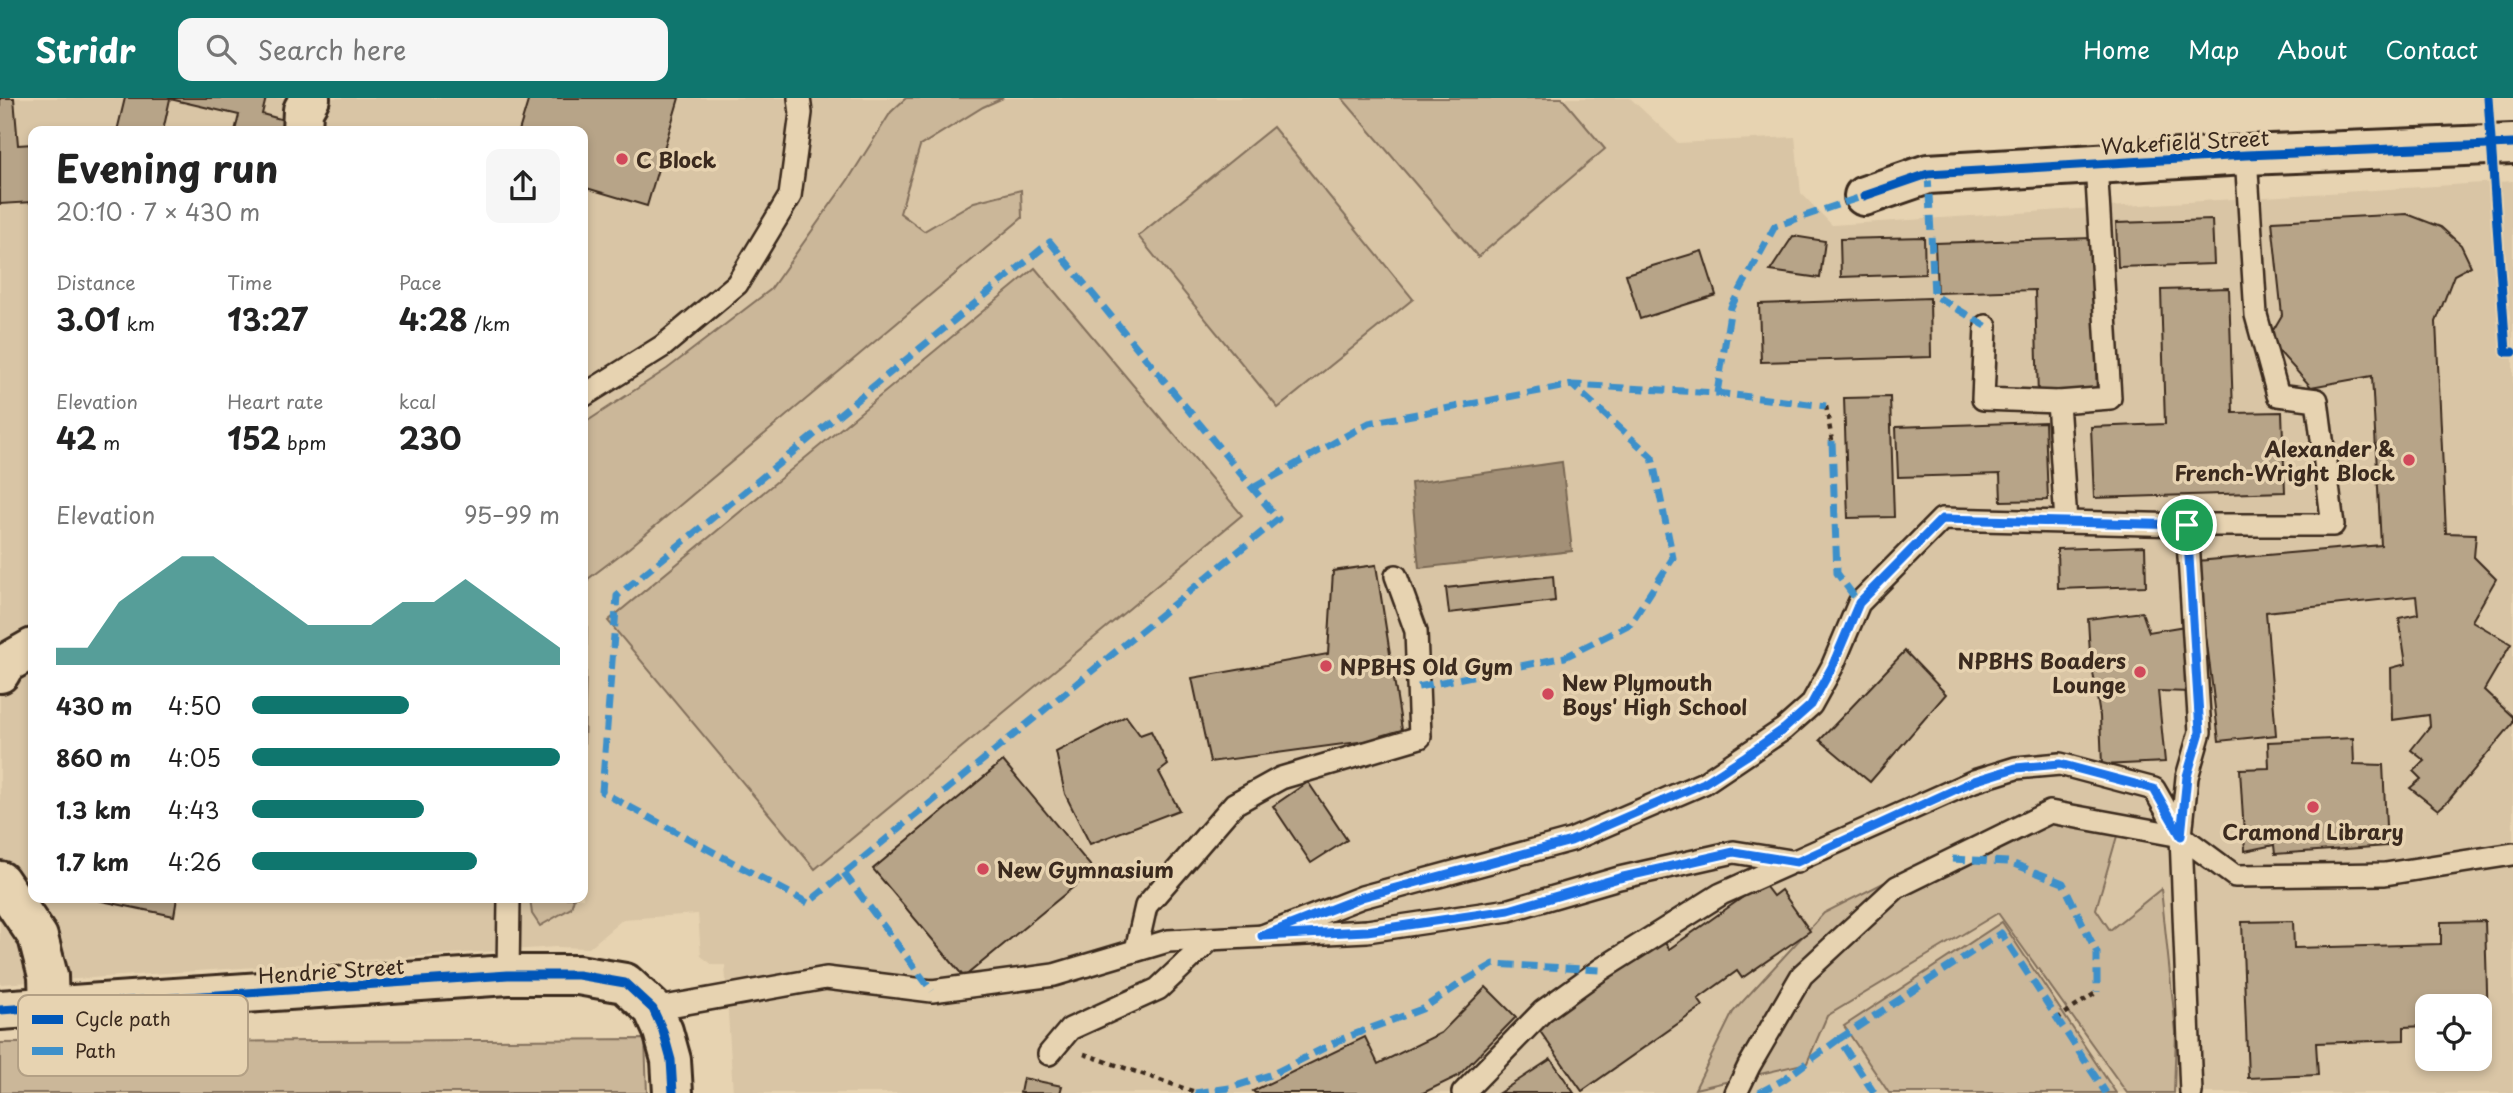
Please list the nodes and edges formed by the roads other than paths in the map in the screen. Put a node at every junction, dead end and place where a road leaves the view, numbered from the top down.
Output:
1 (310, 98) edge
2 (799, 98) edge
3 (302, 126) edge
4 (2513, 144) edge
5 (2246, 155) junction
6 (2096, 164) junction
7 (1864, 196) dead end
8 (1986, 326) dead end
9 (588, 393) edge
10 (2058, 402) junction
11 (2066, 522) junction
12 (2187, 525) junction
13 (1395, 576) dead end
14 (28, 651) edge
15 (0, 673) edge
16 (2181, 836) junction
17 (2513, 854) edge
18 (1797, 862) junction
19 (0, 881) edge
20 (509, 903) edge
21 (1262, 936) junction
22 (1212, 939) junction
23 (1136, 950) junction
24 (508, 975) junction
25 (49, 995) edge
26 (221, 995) edge
27 (18, 1009) edge
28 (653, 1009) junction
29 (0, 1010) edge
30 (1053, 1050) road end
31 (673, 1093) edge
32 (1463, 1093) edge
33 (1735, 1093) edge
34 (2191, 1093) edge

1 - 3 street
2 - 9 lane
4 - 5 street, Wakefield Street
5 - 6 street, Wakefield Street
5 - 12 lane
6 - 7 street, Wakefield Street
6 - 10 lane
8 - 10 lane
10 - 11 lane
11 - 12 lane
11 - 21 lane
12 - 16 lane
13 - 23 lane
14 - 15 street
16 - 17 lane
16 - 18 lane
16 - 33 lane
16 - 34 lane
18 - 21 lane
18 - 32 lane
19 - 25 street
20 - 24 lane
21 - 22 lane
22 - 23 lane
22 - 30 lane
23 - 28 lane
24 - 26 street, Hendrie Street
24 - 28 street, Hendrie Street
27 - 29 street, Hendrie Street
28 - 31 street

